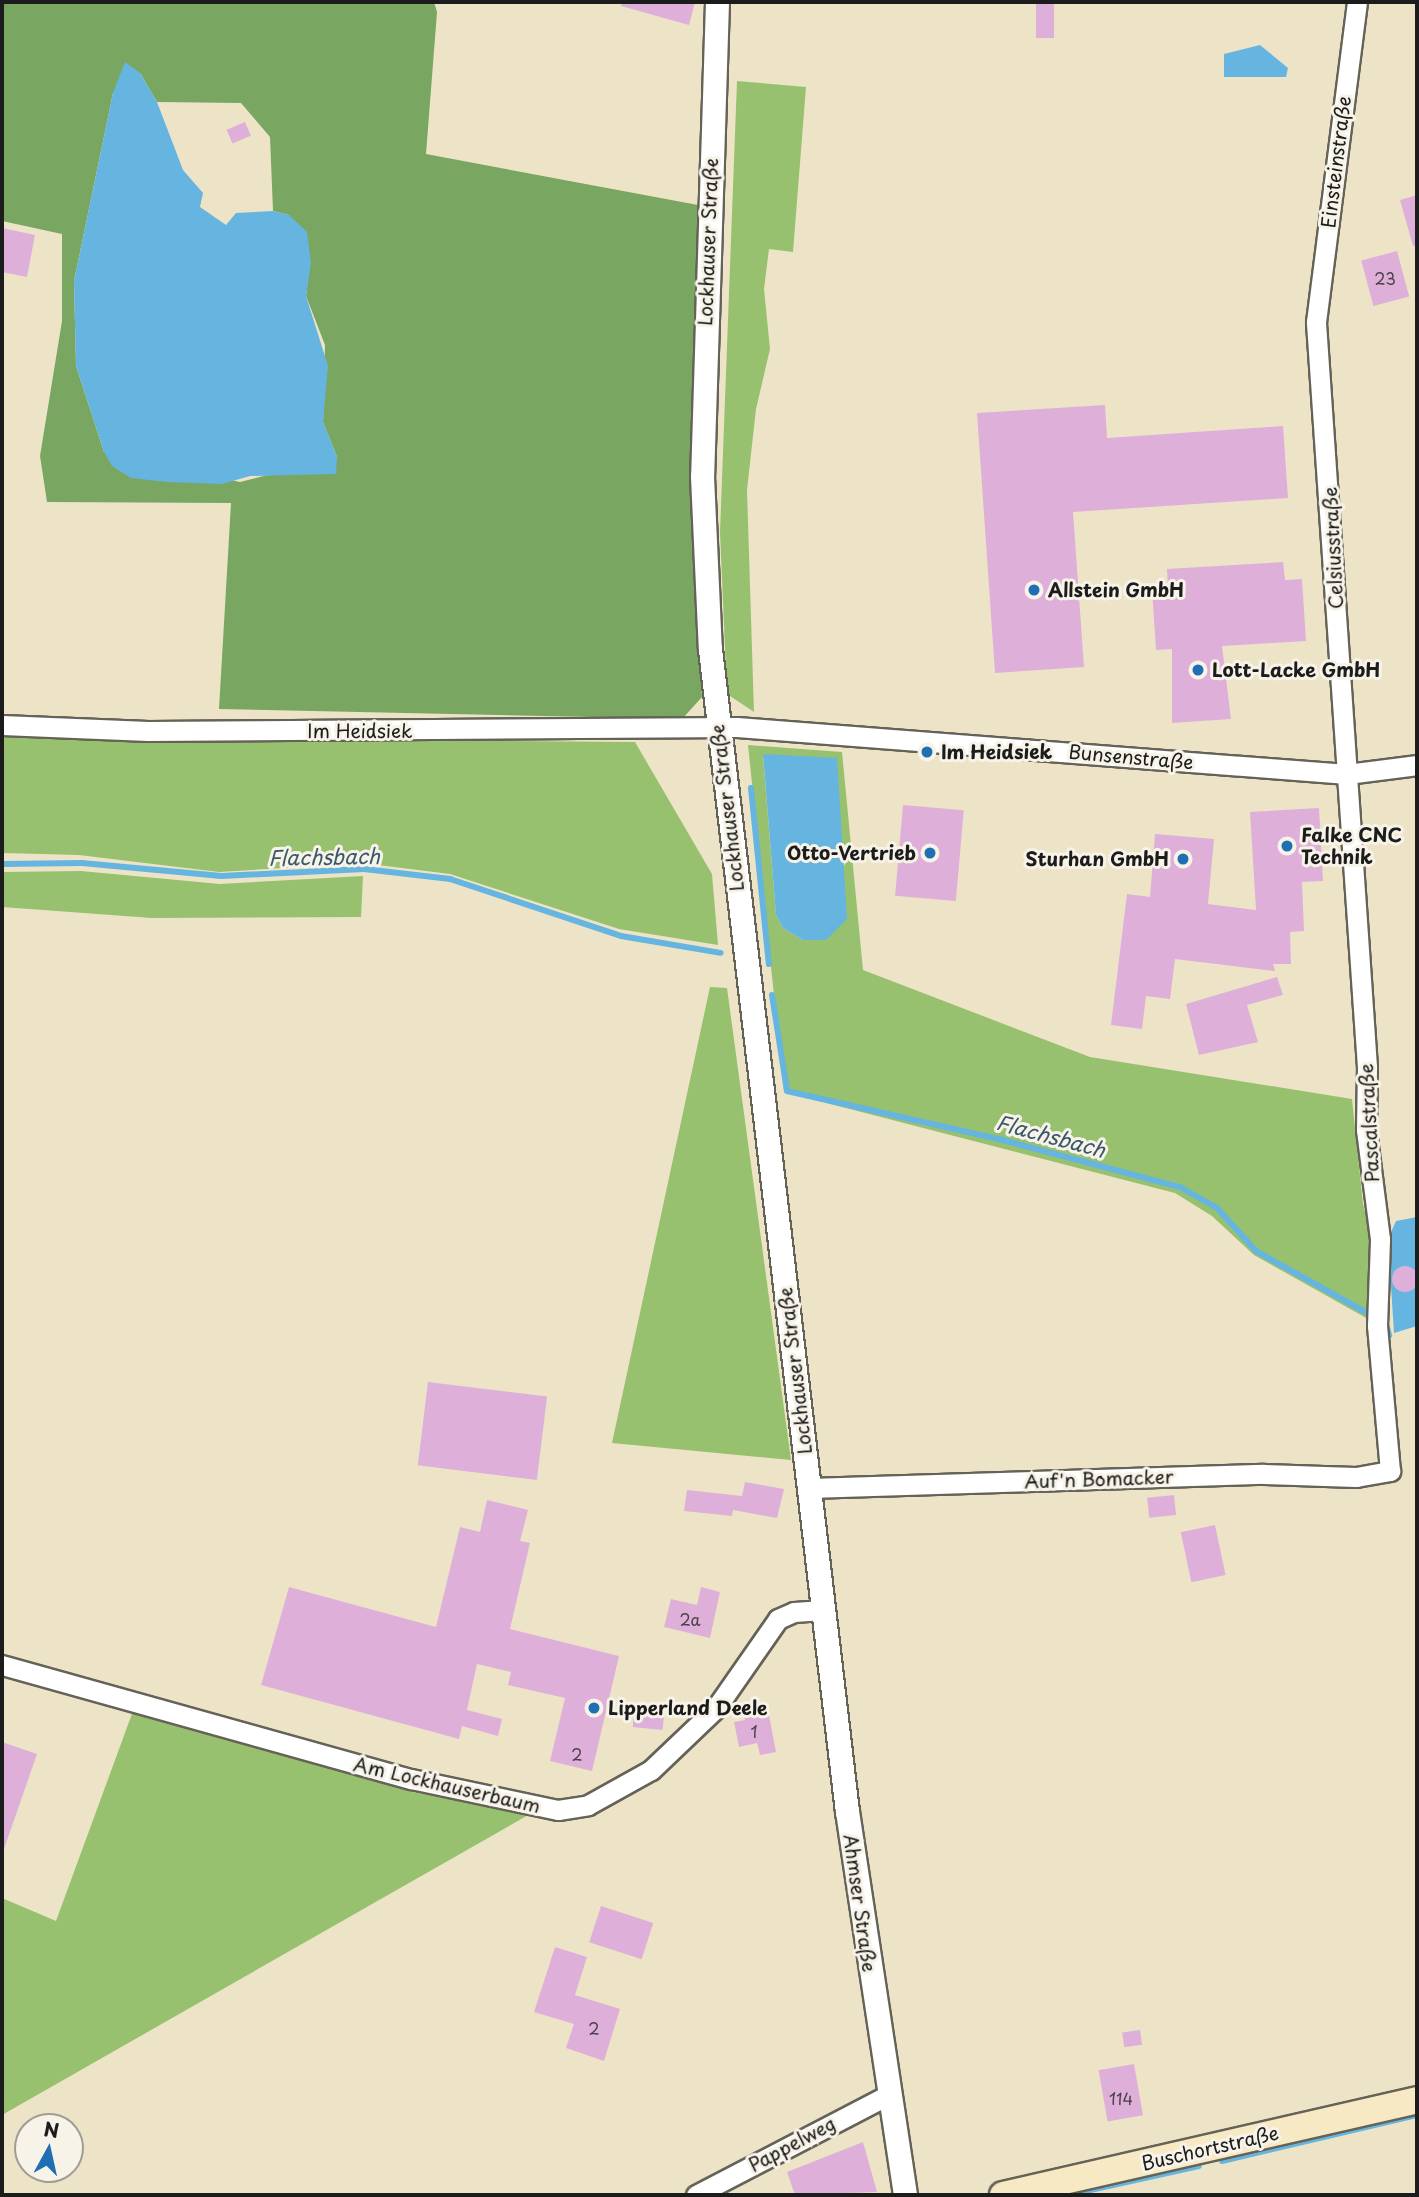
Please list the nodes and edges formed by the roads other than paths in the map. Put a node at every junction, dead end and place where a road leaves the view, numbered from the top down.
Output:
1 (717, 2) edge
2 (1357, 2) edge
3 (1316, 322) joint
4 (2, 725) edge
5 (718, 730) junction
6 (1417, 765) edge
7 (1347, 774) junction
8 (1390, 1471) joint
9 (808, 1488) junction
10 (823, 1610) junction
11 (2, 1665) edge
12 (888, 2095) junction
13 (1417, 2100) edge
14 (696, 2195) edge
15 (905, 2195) edge
16 (1003, 2195) edge

1 - 5 street, Lockhauser Straße
2 - 3 street, Einsteinstraße
3 - 7 street, Celsiusstraße
4 - 5 street, Im Heidsiek
5 - 7 street, Bunsenstraße
5 - 9 street, Lockhauser Straße
6 - 7 street, Bunsenstraße
7 - 8 street, Pascalstraße
8 - 9 street, Auf'n Bomacker
9 - 10 street, Lockhauser Straße
10 - 11 street, Am Lockhauserbaum
10 - 12 street, Ahmser Straße
12 - 14 street, Pappelweg
12 - 15 street, Ahmser Straße
13 - 16 main road, Buschortstraße

